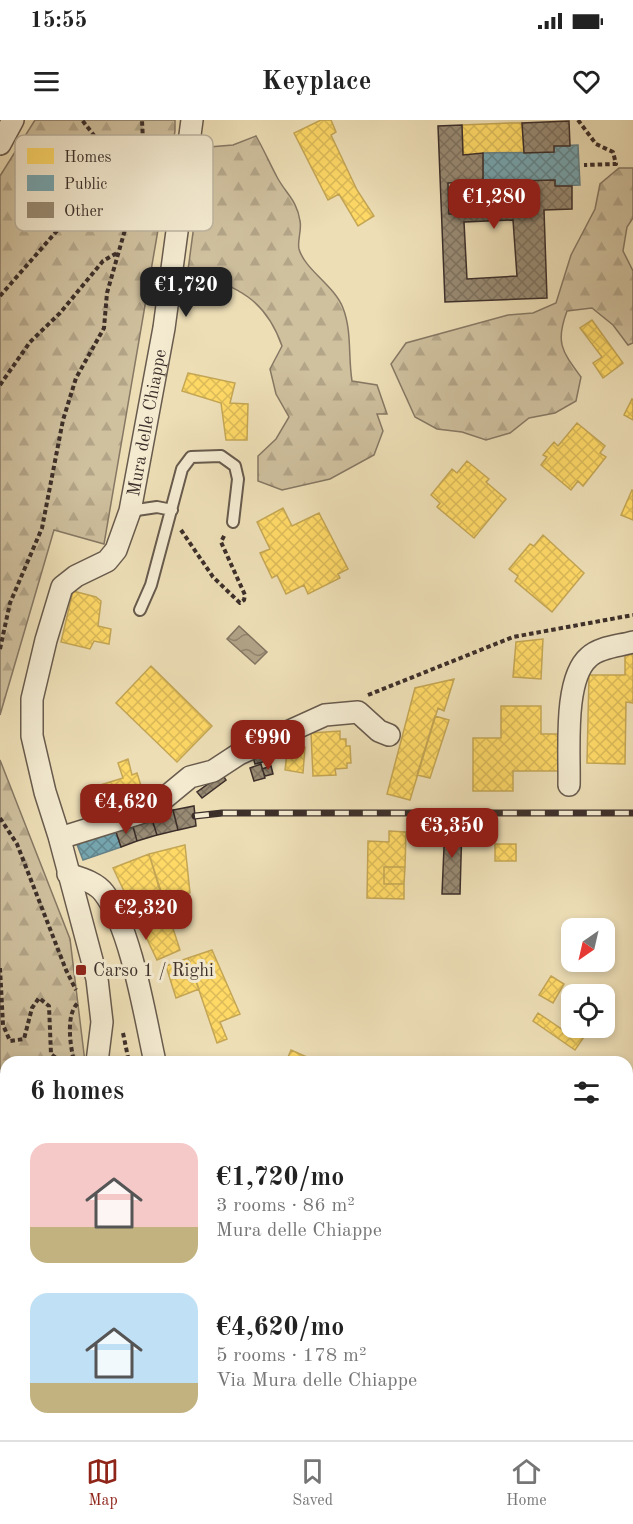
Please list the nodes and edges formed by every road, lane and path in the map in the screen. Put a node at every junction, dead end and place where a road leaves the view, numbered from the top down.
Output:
1 (13, 120) edge
2 (82, 120) edge
3 (142, 120) edge
4 (192, 120) edge
5 (578, 120) edge
6 (94, 135) edge
7 (143, 135) edge
8 (190, 135) edge
9 (0, 144) edge
10 (584, 165) dead end
11 (56, 231) edge
12 (124, 231) edge
13 (177, 231) edge
14 (117, 253) junction
15 (0, 296) edge
16 (0, 385) edge
17 (172, 510) junction
18 (130, 511) junction
19 (167, 525) junction
20 (234, 527) joint
21 (140, 610) dead end
22 (633, 615) edge
23 (633, 642) edge
24 (0, 649) edge
25 (363, 696) dead end
26 (389, 735) dead end
27 (569, 785) dead end
28 (0, 818) edge
29 (60, 838) junction
30 (68, 874) junction
31 (0, 968) edge
32 (80, 994) dead end
33 (102, 1022) junction
34 (54, 1056) edge
35 (73, 1056) edge
36 (98, 1056) edge
37 (154, 1056) edge

1 - 9 street
2 - 6 path
3 - 7 path
4 - 8 street, Mura delle Chiappe
5 - 10 path
11 - 15 path
12 - 14 path
13 - 18 street, Mura delle Chiappe
14 - 16 path
14 - 24 path
17 - 18 lane
17 - 19 lane
17 - 20 lane
18 - 29 street, Mura delle Chiappe
19 - 20 path
19 - 21 lane
22 - 25 path
23 - 27 street
26 - 29 street
28 - 32 path
29 - 30 street, Mura delle Chiappe
30 - 33 street, Mura delle Chiappe
30 - 37 street
31 - 34 path
33 - 35 path
33 - 36 street, Mura delle Chiappe

